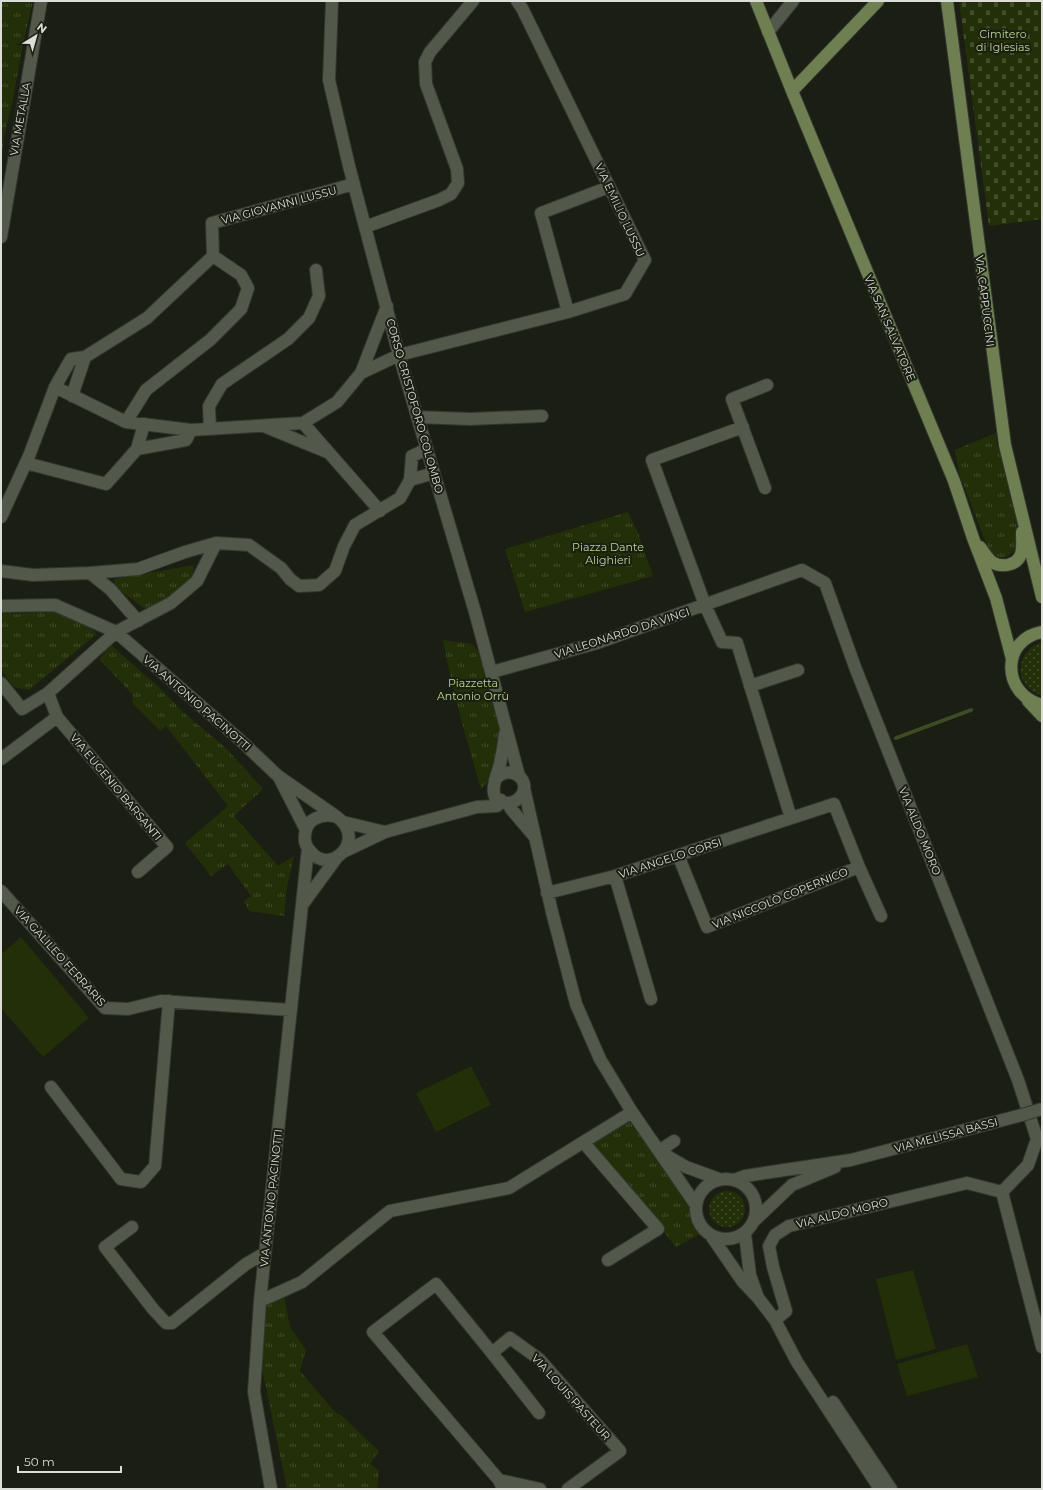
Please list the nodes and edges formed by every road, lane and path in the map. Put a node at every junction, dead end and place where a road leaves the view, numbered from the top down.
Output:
1 (41, 1) edge
2 (332, 1) edge
3 (473, 1) edge
4 (518, 1) edge
5 (756, 1) edge
6 (793, 1) edge
7 (878, 1) edge
8 (942, 1) edge
9 (947, 1) edge
10 (950, 26) junction
11 (768, 32) junction
12 (792, 91) junction
13 (354, 184) junction
14 (609, 187) junction
15 (365, 227) junction
16 (1, 237) edge
17 (213, 256) junction
18 (316, 270) dead end
19 (387, 306) junction
20 (568, 312) junction
21 (398, 355) junction
22 (85, 357) junction
23 (361, 372) junction
24 (767, 385) dead end
25 (55, 388) junction
26 (72, 396) junction
27 (542, 416) dead end
28 (417, 418) junction
29 (126, 422) junction
30 (303, 423) junction
31 (144, 424) junction
32 (263, 426) junction
33 (742, 427) junction
34 (210, 429) junction
35 (191, 430) junction
36 (137, 449) junction
37 (427, 449) junction
38 (329, 453) junction
39 (26, 463) junction
40 (434, 473) junction
41 (410, 480) junction
42 (765, 488) dead end
43 (380, 511) junction
44 (1, 518) edge
45 (1022, 518) junction
46 (973, 538) junction
47 (216, 543) junction
48 (1, 571) edge
49 (90, 573) junction
50 (1042, 597) edge
51 (705, 605) junction
52 (1, 606) edge
53 (138, 621) junction
54 (116, 632) junction
55 (1042, 632) edge
56 (1012, 659) junction
57 (798, 670) dead end
58 (492, 672) junction
59 (1, 683) edge
60 (750, 686) junction
61 (48, 693) junction
62 (1022, 695) junction
63 (1042, 705) edge
64 (1042, 716) edge
65 (57, 717) junction
66 (506, 730) junction
67 (1, 759) edge
68 (278, 776) junction
69 (519, 776) junction
70 (494, 782) junction
71 (524, 788) junction
72 (504, 802) junction
73 (477, 807) junction
74 (791, 818) junction
75 (340, 820) junction
76 (306, 830) junction
77 (385, 832) junction
78 (536, 838) junction
79 (308, 848) junction
80 (341, 854) junction
81 (678, 855) junction
82 (859, 867) junction
83 (138, 872) dead end
84 (615, 876) junction
85 (1, 891) edge
86 (547, 893) junction
87 (302, 906) junction
88 (881, 916) dead end
89 (651, 999) dead end
90 (169, 1001) junction
91 (291, 1010) junction
92 (51, 1087) dead end
93 (1042, 1109) edge
94 (632, 1112) junction
95 (674, 1141) dead end
96 (584, 1143) junction
97 (659, 1151) junction
98 (851, 1160) junction
99 (719, 1179) junction
100 (734, 1180) junction
101 (1002, 1192) junction
102 (696, 1205) junction
103 (754, 1221) junction
104 (132, 1227) dead end
105 (745, 1234) junction
106 (712, 1236) junction
107 (265, 1253) junction
108 (608, 1260) dead end
109 (759, 1299) junction
110 (260, 1301) junction
111 (775, 1320) junction
112 (783, 1335) junction
113 (1042, 1347) edge
114 (492, 1353) junction
115 (539, 1413) dead end
116 (501, 1485) edge
117 (271, 1489) edge
118 (540, 1489) edge
119 (568, 1489) edge
120 (880, 1489) edge
121 (891, 1489) edge

1 - 16 street, VIA METALLA
2 - 13 street, CORSO CRISTOFORO COLOMBO
3 - 15 street
4 - 14 street, VIA EMILIO LUSSU
5 - 11 main road, VIA SAN SALVATORE
6 - 11 street
7 - 12 main road
8 - 10 main road
9 - 10 main road, VIA CAPPUCCINI
10 - 45 main road, VIA CAPPUCCINI
11 - 12 main road, VIA SAN SALVATORE
12 - 46 main road, VIA SAN SALVATORE
13 - 15 street, CORSO CRISTOFORO COLOMBO
13 - 17 street, VIA GIOVANNI LUSSU
14 - 20 street
14 - 20 street, VIA EMILIO LUSSU
15 - 19 street, CORSO CRISTOFORO COLOMBO
17 - 22 street
17 - 29 street
18 - 34 street
19 - 21 street, CORSO CRISTOFORO COLOMBO
19 - 23 street
20 - 21 street, VIA EMILIO LUSSU
21 - 23 street, VIA EMILIO LUSSU
21 - 28 street, CORSO CRISTOFORO COLOMBO
22 - 25 street
22 - 26 street
23 - 30 street
24 - 33 street
25 - 26 street
25 - 39 street
26 - 29 street
27 - 28 street
28 - 37 street, CORSO CRISTOFORO COLOMBO
29 - 31 street
30 - 32 street
30 - 38 street
31 - 35 street
31 - 36 street
32 - 34 street
32 - 38 street
33 - 42 street
33 - 51 street
34 - 35 street
35 - 36 street
36 - 39 street
37 - 40 street, CORSO CRISTOFORO COLOMBO
37 - 41 street
38 - 43 street
39 - 44 street
40 - 41 street
40 - 58 street, CORSO CRISTOFORO COLOMBO
41 - 43 street
43 - 47 street
45 - 46 main road
45 - 50 main road, VIA CAPPUCCINI
46 - 56 main road, VIA SAN SALVATORE
47 - 49 street
47 - 53 street
48 - 49 street
49 - 53 street
51 - 58 street, VIA LEONARDO DA VINCI
51 - 60 street
51 - 101 street, VIA ALDO MORO
52 - 54 street
53 - 54 street
54 - 61 street
54 - 68 street, VIA ANTONIO PACINOTTI
55 - 56 main road
56 - 62 main road, VIA SAN SALVATORE
57 - 60 street
58 - 66 street, CORSO CRISTOFORO COLOMBO
59 - 61 street
60 - 74 street
61 - 65 street, VIA EUGENIO BARSANTI
62 - 63 main road
62 - 64 main road, VIA SAN SALVATORE
65 - 67 street
65 - 83 street, VIA EUGENIO BARSANTI
66 - 69 street, CORSO CRISTOFORO COLOMBO
66 - 70 street, CORSO CRISTOFORO COLOMBO
68 - 75 street, VIA ANTONIO PACINOTTI
68 - 76 street, VIA ANTONIO PACINOTTI
69 - 70 street
69 - 71 street
70 - 72 street
70 - 73 street
71 - 72 street
71 - 78 street
72 - 73 street
72 - 78 street
73 - 77 street
74 - 81 street, VIA ANGELO CORSI
74 - 82 street, VIA ANGELO CORSI
75 - 76 street
75 - 77 street
75 - 80 street
76 - 79 street
77 - 80 street
78 - 86 street
79 - 80 street
79 - 87 street, VIA ANTONIO PACINOTTI
80 - 87 street, VIA ANTONIO PACINOTTI
81 - 82 street, VIA NICCOLÒ COPERNICO
81 - 84 street, VIA ANGELO CORSI
82 - 88 street
84 - 86 street, VIA ANGELO CORSI
84 - 89 street
85 - 90 street, VIA GALILEO FERRARIS
86 - 94 street
87 - 91 street, VIA ANTONIO PACINOTTI
90 - 91 street, VIA GALILEO FERRARIS
90 - 92 street
91 - 107 street, VIA ANTONIO PACINOTTI
93 - 98 street, VIA MELISSA BASSI, bridge
94 - 96 street
94 - 97 street
95 - 97 street
96 - 108 street
96 - 110 street
97 - 99 street
97 - 102 street
98 - 100 street, VIA MELISSA BASSI
98 - 103 street, VIA MELISSA BASSI
99 - 100 street
99 - 102 street
100 - 103 street
101 - 111 street, VIA ALDO MORO
101 - 113 street
102 - 106 street
103 - 105 street
104 - 107 street
105 - 106 street
105 - 109 street
106 - 109 street
107 - 110 street, VIA ANTONIO PACINOTTI
109 - 111 street
110 - 117 street, VIA ANTONIO PACINOTTI
111 - 112 street
112 - 120 street
112 - 121 street
114 - 115 street
114 - 116 street
114 - 119 street, VIA LOUIS PASTEUR
116 - 118 street

